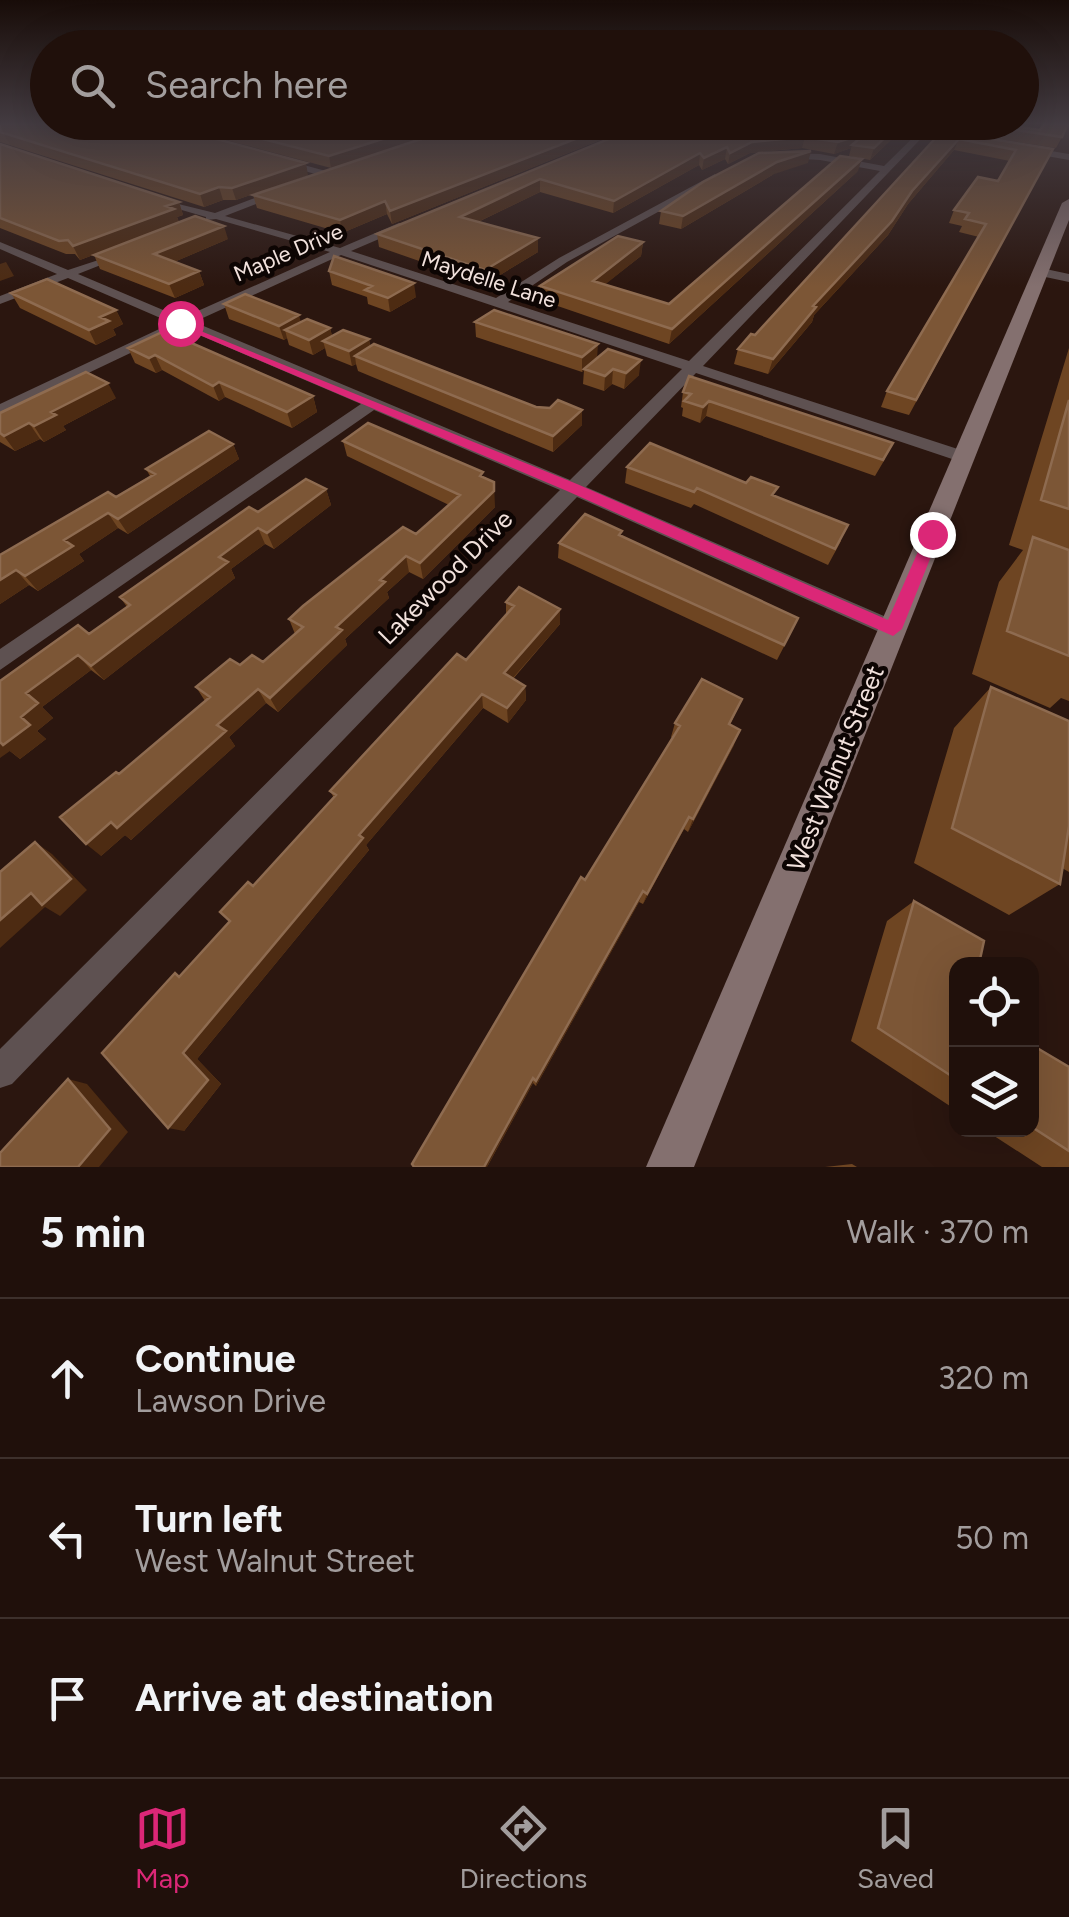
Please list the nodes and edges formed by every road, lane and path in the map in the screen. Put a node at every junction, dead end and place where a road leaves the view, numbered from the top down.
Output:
1 (319, 178) edge
2 (713, 178) edge
3 (877, 178) edge
4 (301, 184) edge
5 (287, 189) edge
6 (139, 193) edge
7 (1069, 203) edge
8 (425, 216) edge
9 (212, 217) junction
10 (194, 224) edge
11 (0, 245) edge
12 (141, 245) edge
13 (340, 251) junction
14 (68, 274) junction
15 (1055, 275) edge
16 (0, 300) edge
17 (498, 303) junction
18 (180, 323) junction
19 (691, 367) junction
20 (372, 404) junction
21 (0, 410) edge
22 (964, 457) junction
23 (572, 488) junction
24 (893, 629) junction
25 (0, 661) edge
26 (0, 1072) edge
27 (670, 1167) edge

1 - 4 street
2 - 17 street
3 - 19 street, Lakewood Drive
5 - 9 street
6 - 9 street, Maydelle Lane
7 - 15 main road, West Walnut Street
8 - 13 street, Maple Drive
9 - 10 street
9 - 13 street, Maydelle Lane
11 - 14 street
12 - 14 street
13 - 17 street, Maydelle Lane
13 - 18 street, Maple Drive
14 - 16 street
14 - 18 street
15 - 22 main road, West Walnut Street
17 - 19 street, Maydelle Lane
18 - 20 street
18 - 21 street, Maple Drive
19 - 22 street, Maydelle Lane
19 - 23 street, Lakewood Drive
20 - 23 street
20 - 25 street
22 - 24 main road, West Walnut Street
23 - 24 street
23 - 26 street, Lakewood Drive
24 - 27 main road, West Walnut Street

